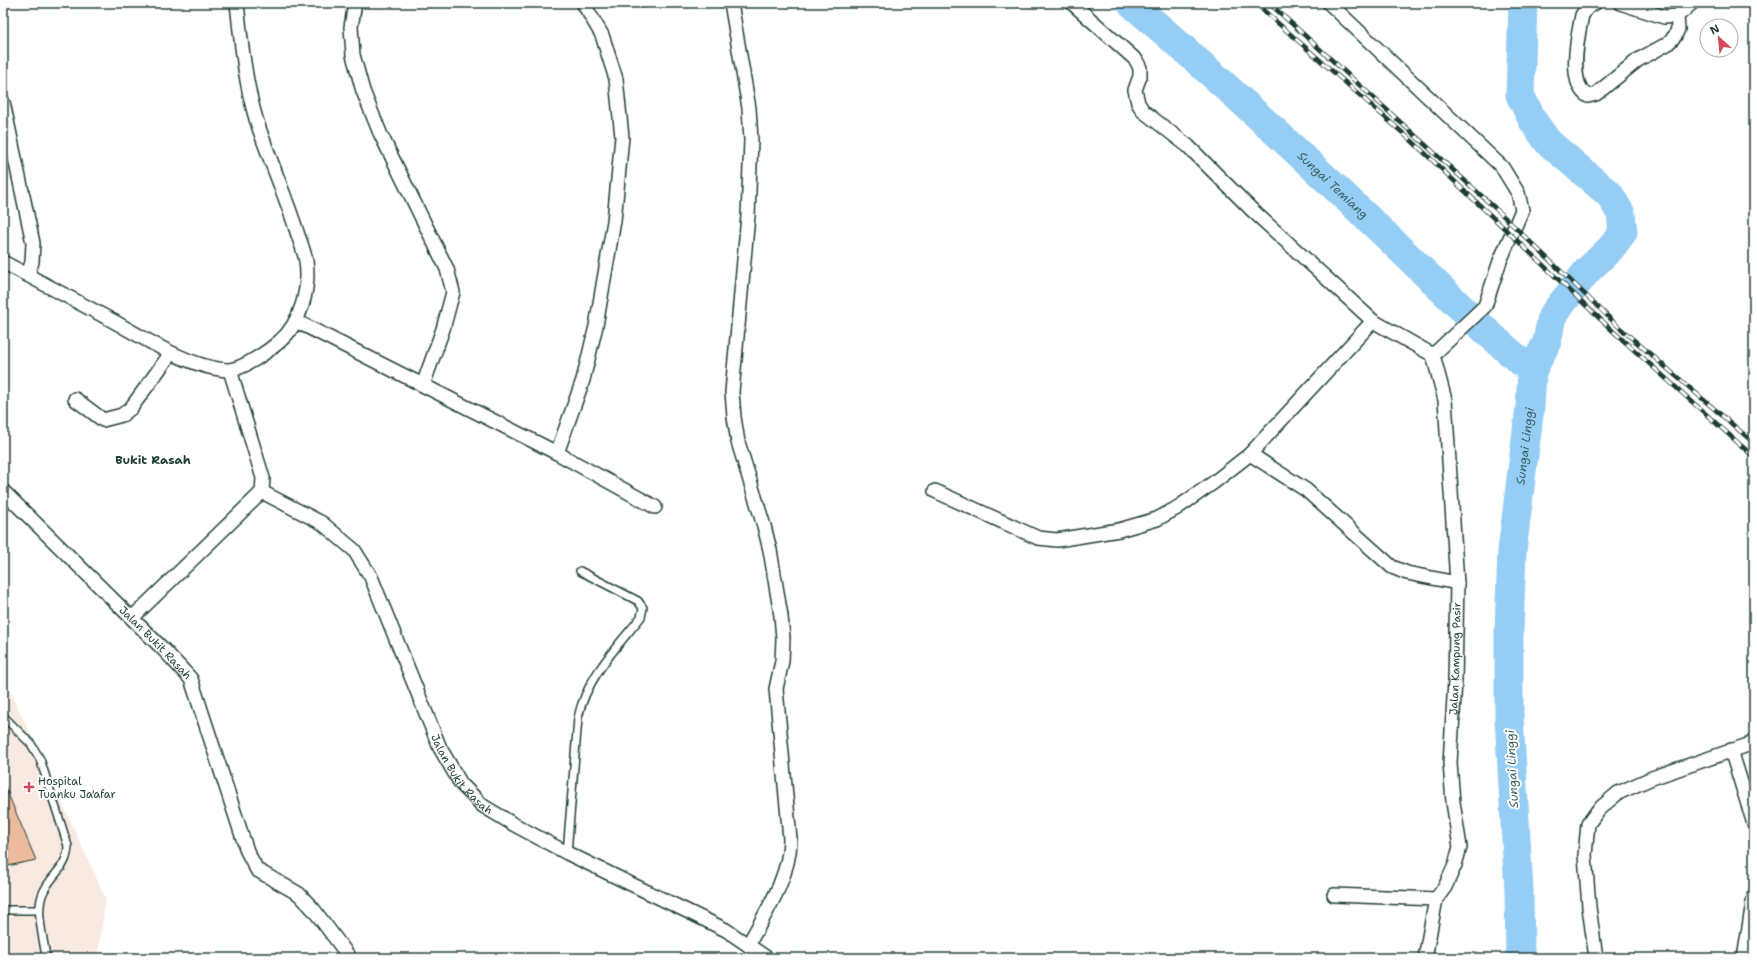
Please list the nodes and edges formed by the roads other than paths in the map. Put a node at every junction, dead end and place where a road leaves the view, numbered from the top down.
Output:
1 (236, 3) edge
2 (355, 3) edge
3 (583, 3) edge
4 (731, 3) edge
5 (1072, 3) edge
6 (1330, 3) edge
7 (1595, 3) edge
8 (1620, 3) edge
9 (1692, 3) edge
10 (1677, 16) junction
11 (3, 102) edge
12 (3, 262) edge
13 (28, 275) junction
14 (296, 321) junction
15 (1373, 321) junction
16 (171, 353) junction
17 (1433, 354) junction
18 (230, 370) junction
19 (423, 385) junction
20 (74, 399) dead end
21 (557, 453) junction
22 (1250, 454) junction
23 (3, 491) edge
24 (935, 491) dead end
25 (262, 492) junction
26 (655, 507) dead end
27 (580, 571) dead end
28 (1457, 583) junction
29 (132, 618) junction
30 (3, 716) edge
31 (1754, 740) edge
32 (1731, 750) junction
33 (1754, 824) edge
34 (567, 852) junction
35 (1334, 895) dead end
36 (1754, 896) edge
37 (1436, 899) junction
38 (3, 910) edge
39 (39, 910) junction
40 (748, 945) junction
41 (46, 958) edge
42 (350, 958) edge
43 (767, 958) edge
44 (1425, 958) edge
45 (1596, 958) edge
46 (1744, 958) edge

1 - 14 street
2 - 19 street
3 - 21 street
4 - 40 street
5 - 15 street
6 - 17 street
7 - 10 street
8 - 10 street
9 - 10 street
11 - 13 street
12 - 13 street
13 - 16 street
14 - 18 street
14 - 19 street
15 - 17 street
15 - 22 street
16 - 18 street
16 - 20 street
17 - 28 street, Jalan Kampung Pasir
18 - 25 street
19 - 21 street
21 - 26 street
22 - 24 street
22 - 28 street
23 - 29 street, Jalan Bukit Rasah
25 - 29 street
25 - 34 street, Jalan Bukit Rasah
27 - 34 lane
28 - 37 street, Jalan Kampung Pasir
29 - 42 street, Jalan Bukit Rasah
30 - 39 lane
31 - 32 street
32 - 33 street
32 - 45 street
34 - 40 street, Jalan Bukit Rasah
35 - 37 street
36 - 46 street
37 - 44 street, Jalan Kampung Pasir
38 - 39 lane
39 - 41 lane
40 - 43 street, Jalan Bukit Rasah

